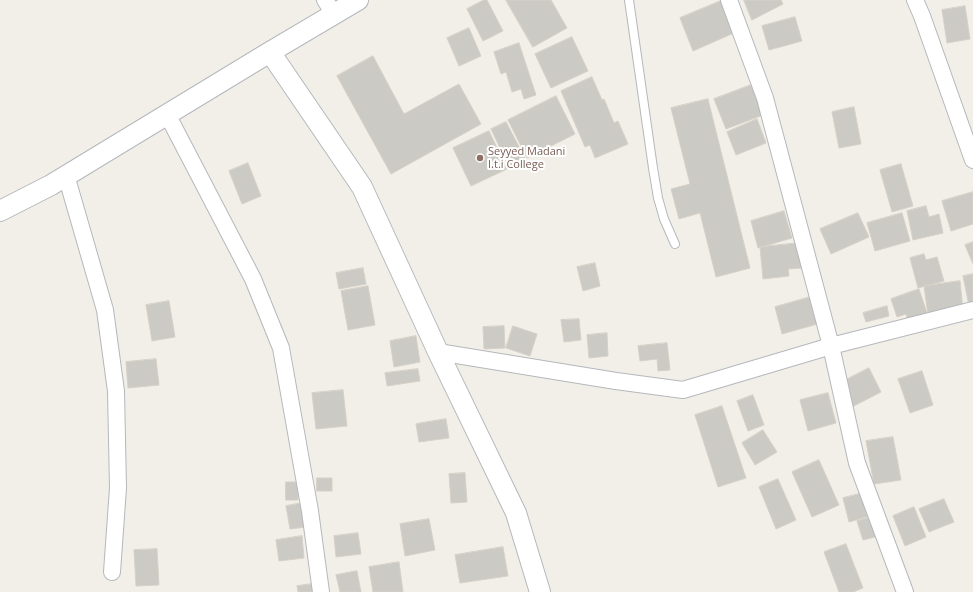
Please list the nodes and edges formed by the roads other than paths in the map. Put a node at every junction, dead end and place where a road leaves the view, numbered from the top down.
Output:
1 (358, 0) edge
2 (629, 0) edge
3 (729, 0) edge
4 (915, 0) edge
5 (329, 7) edge
6 (270, 52) junction
7 (167, 114) junction
8 (973, 160) edge
9 (66, 176) junction
10 (0, 211) edge
11 (675, 244) dead end
12 (973, 310) edge
13 (831, 346) junction
14 (438, 352) junction
15 (112, 572) dead end
16 (321, 592) edge
17 (540, 592) edge
18 (905, 592) edge

1 - 5 street
2 - 11 lane
3 - 13 street
4 - 8 street
5 - 6 street
6 - 7 street
6 - 14 street
7 - 9 street
7 - 16 street
9 - 10 street
9 - 15 street
12 - 13 street
13 - 14 street
13 - 18 street
14 - 17 street

